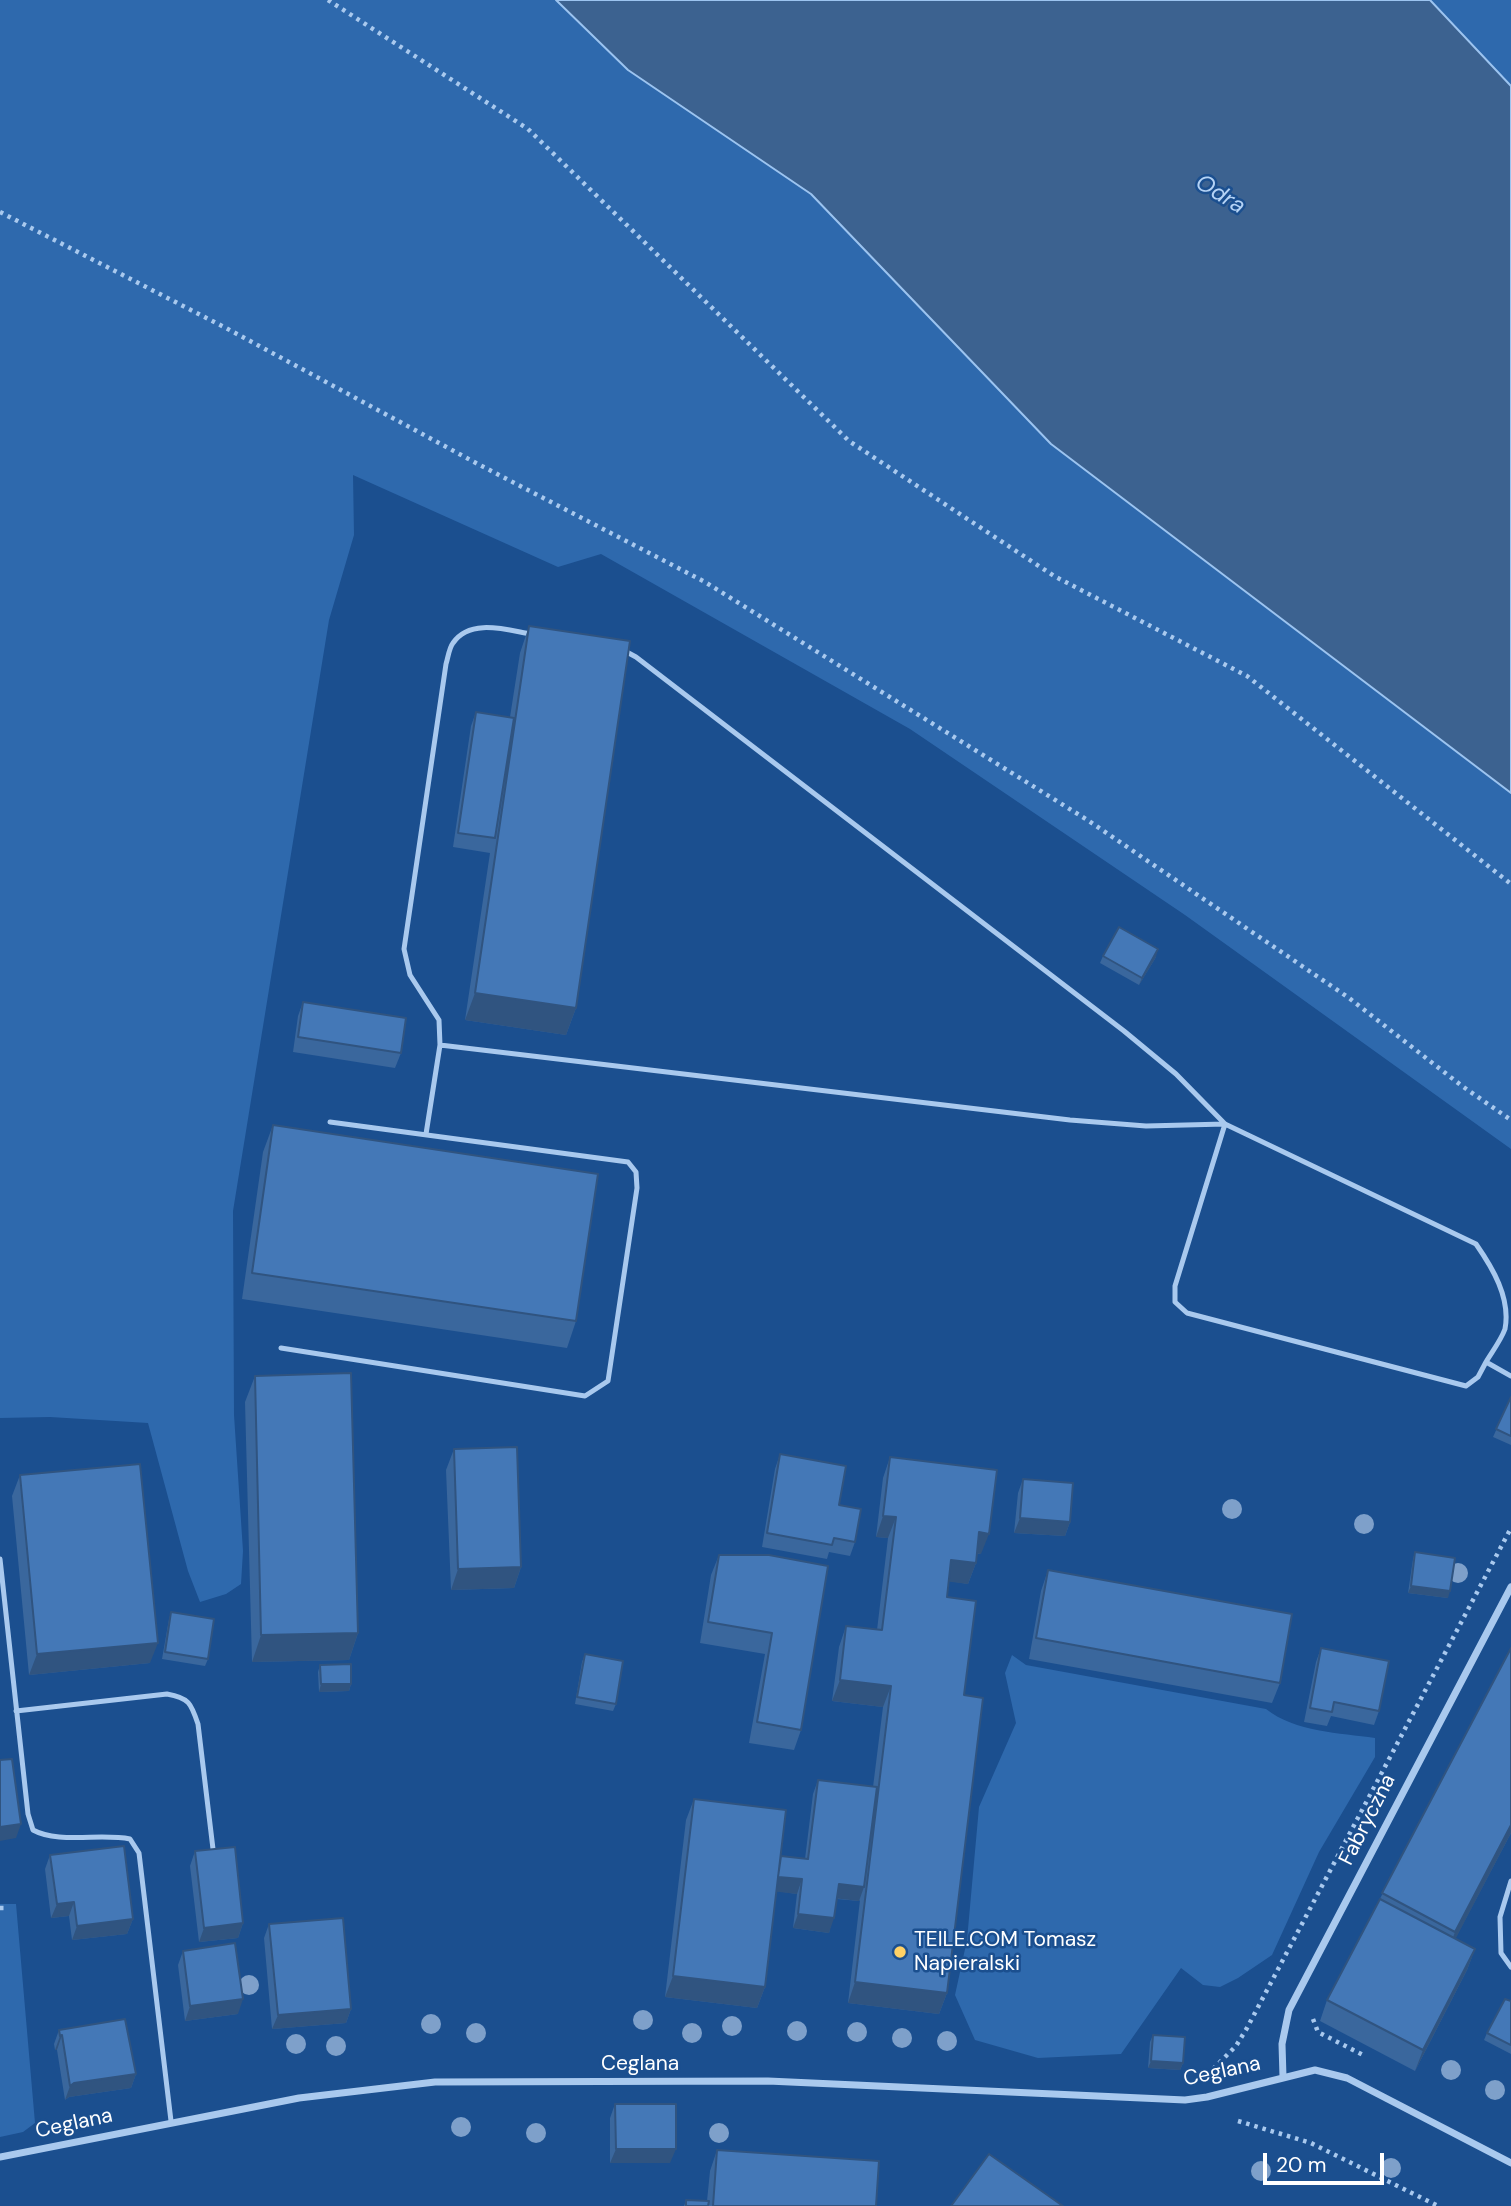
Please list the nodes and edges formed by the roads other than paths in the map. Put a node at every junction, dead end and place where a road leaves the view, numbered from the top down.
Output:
1 (544, 636) edge
2 (610, 648) edge
3 (440, 1045) junction
4 (330, 1122) dead end
5 (1225, 1124) junction
6 (426, 1134) junction
7 (281, 1348) dead end
8 (1486, 1362) junction
9 (1511, 1376) edge
10 (0, 1559) edge
11 (1511, 1587) edge
12 (16, 1711) junction
13 (214, 1849) edge
14 (1511, 1881) edge
15 (1511, 1967) edge
16 (1283, 2077) junction
17 (172, 2122) junction
18 (0, 2157) edge
19 (1511, 2163) edge

1 - 3 lane
2 - 5 lane
3 - 5 lane
3 - 6 lane
4 - 6 lane
5 - 8 lane
5 - 8 lane
6 - 7 lane
8 - 9 lane
10 - 12 lane
11 - 16 street, Fabryczna
12 - 13 lane
12 - 17 lane
14 - 15 lane
16 - 17 street, Ceglana
16 - 19 street, Ceglana
17 - 18 street, Ceglana

